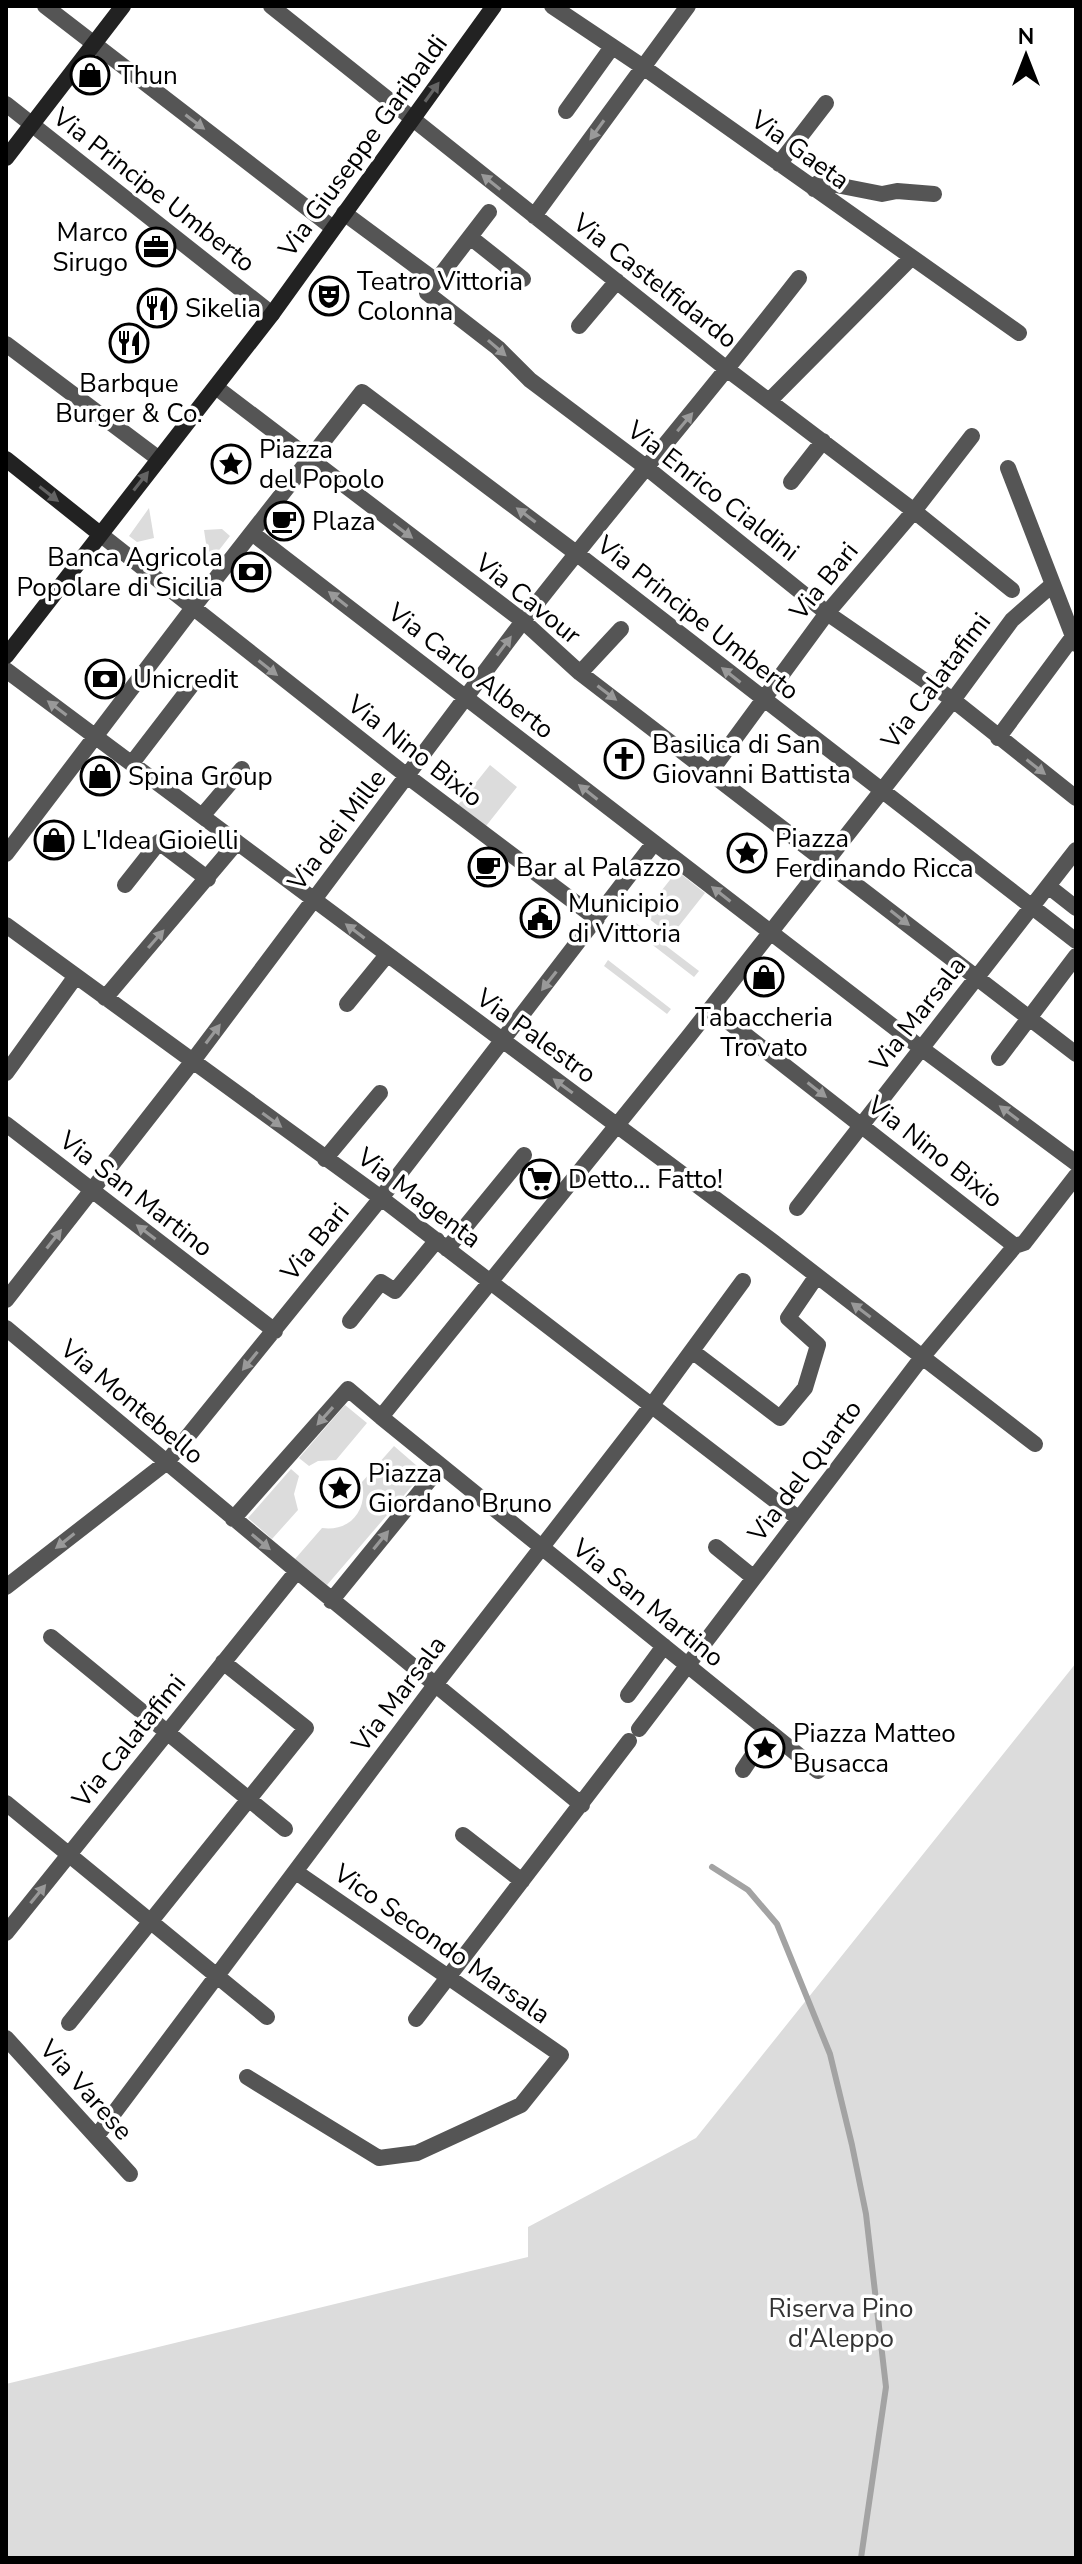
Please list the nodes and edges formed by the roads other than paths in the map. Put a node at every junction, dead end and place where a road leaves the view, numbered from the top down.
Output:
1 (45, 6) edge
2 (123, 6) edge
3 (271, 6) edge
4 (494, 6) edge
5 (552, 6) edge
6 (688, 6) edge
7 (93, 44) junction
8 (612, 47) junction
9 (643, 67) junction
10 (826, 103) dead end
11 (6, 104) edge
12 (566, 111) dead end
13 (413, 119) junction
14 (31, 124) junction
15 (6, 158) edge
16 (779, 164) junction
17 (814, 189) junction
18 (934, 194) dead end
19 (489, 212) dead end
20 (344, 213) junction
21 (534, 216) junction
22 (333, 228) junction
23 (470, 237) junction
24 (911, 258) junction
25 (799, 278) dead end
26 (523, 279) dead end
27 (436, 281) junction
28 (617, 281) junction
29 (272, 314) junction
30 (579, 326) dead end
31 (1019, 333) dead end
32 (6, 344) edge
33 (728, 370) junction
34 (217, 388) junction
35 (770, 400) junction
36 (972, 436) dead end
37 (823, 441) junction
38 (154, 456) junction
39 (6, 459) edge
40 (314, 464) junction
41 (647, 468) junction
42 (1008, 468) dead end
43 (791, 482) dead end
44 (914, 511) junction
45 (95, 535) junction
46 (258, 537) junction
47 (576, 553) junction
48 (1052, 585) junction
49 (1012, 590) dead end
50 (189, 613) junction
51 (827, 613) junction
52 (523, 621) junction
53 (621, 629) dead end
54 (1074, 641) edge
55 (6, 656) edge
56 (6, 670) edge
57 (580, 673) junction
58 (195, 681) dead end
59 (465, 697) junction
60 (764, 700) junction
61 (953, 700) junction
62 (96, 738) junction
63 (998, 738) junction
64 (132, 763) junction
65 (713, 767) junction
66 (242, 769) dead end
67 (407, 776) junction
68 (882, 791) junction
69 (1076, 798) edge
70 (202, 816) junction
71 (237, 842) junction
72 (651, 844) junction
73 (1076, 850) edge
74 (6, 854) edge
75 (833, 860) junction
76 (208, 879) junction
77 (125, 885) dead end
78 (1048, 886) junction
79 (314, 900) junction
80 (1032, 907) junction
81 (1076, 908) edge
82 (597, 919) junction
83 (6, 925) edge
84 (772, 938) junction
85 (1076, 941) edge
86 (387, 955) junction
87 (1076, 956) edge
88 (76, 976) junction
89 (977, 977) junction
90 (105, 998) junction
91 (347, 1004) dead end
92 (711, 1008) junction
93 (1030, 1018) junction
94 (502, 1042) junction
95 (921, 1048) junction
96 (1076, 1054) edge
97 (999, 1058) dead end
98 (192, 1062) junction
99 (6, 1073) edge
100 (380, 1093) dead end
101 (6, 1124) edge
102 (617, 1125) junction
103 (861, 1125) junction
104 (524, 1155) dead end
105 (325, 1159) junction
106 (1074, 1166) edge
107 (92, 1191) junction
108 (381, 1198) junction
109 (797, 1208) dead end
110 (442, 1245) junction
111 (1015, 1246) junction
112 (816, 1277) junction
113 (492, 1281) junction
114 (743, 1281) dead end
115 (6, 1300) edge
116 (350, 1321) dead end
117 (6, 1328) edge
118 (275, 1331) junction
119 (692, 1351) junction
120 (923, 1356) junction
121 (652, 1405) junction
122 (386, 1411) junction
123 (1035, 1444) dead end
124 (167, 1462) junction
125 (444, 1468) junction
126 (229, 1516) junction
127 (798, 1518) junction
128 (716, 1547) dead end
129 (542, 1549) junction
130 (293, 1575) junction
131 (754, 1578) junction
132 (6, 1587) edge
133 (334, 1603) junction
134 (51, 1637) dead end
135 (664, 1646) junction
136 (223, 1662) junction
137 (686, 1664) junction
138 (435, 1685) junction
139 (628, 1695) dead end
140 (769, 1731) junction
141 (167, 1732) junction
142 (743, 1770) dead end
143 (818, 1771) dead end
144 (249, 1799) junction
145 (6, 1803) edge
146 (582, 1805) junction
147 (285, 1829) dead end
148 (463, 1835) dead end
149 (69, 1855) junction
150 (296, 1872) junction
151 (522, 1881) junction
152 (151, 1922) junction
153 (6, 1933) edge
154 (217, 1977) junction
155 (448, 1978) junction
156 (267, 2017) dead end
157 (416, 2019) dead end
158 (69, 2023) dead end
159 (6, 2038) edge
160 (247, 2077) dead end
161 (96, 2137) junction
162 (130, 2174) dead end

1 - 7 street
2 - 7 main road
3 - 13 street, Via Castelfidardo
13 -> 4 main road, Via Giuseppe Garibaldi
5 - 8 street, Via Gaeta
6 - 9 street
7 - 14 main road
7 -> 22 street
8 - 9 street, Via Gaeta
8 - 12 street
9 - 16 street, Via Gaeta
9 -> 21 street
10 - 16 street
11 - 14 street, Via Principe Umberto
13 - 20 main road, Via Giuseppe Garibaldi
21 -> 13 street, Via Castelfidardo
14 - 15 main road
14 - 29 street, Via Principe Umberto
16 - 17 street, Via Gaeta
17 - 18 street
17 - 24 street, Via Gaeta
19 - 23 street
20 - 22 main road, Via Giuseppe Garibaldi
20 - 27 street
21 - 28 street, Via Castelfidardo
22 - 29 main road, Via Giuseppe Garibaldi
23 - 26 street
23 - 27 street
24 - 31 street, Via Gaeta
24 - 35 street
25 - 33 street, Via dei Mille
27 -> 41 street, Via Enrico Cialdini
28 - 30 street
28 - 33 street, Via Castelfidardo
29 - 34 main road, Via Giuseppe Garibaldi
32 - 38 street
33 - 35 street, Via Castelfidardo
41 -> 33 street, Via dei Mille
34 - 38 main road, Via Giuseppe Garibaldi
34 - 40 street, Via Cavour
35 - 37 street, Via Castelfidardo
36 - 44 street, Via Bari
37 - 43 street
37 - 44 street, Via Castelfidardo
45 -> 38 main road, Via Giuseppe Garibaldi
39 -> 45 main road
40 - 46 street
47 -> 40 street, Via Principe Umberto
40 -> 52 street, Via Cavour
41 - 47 street, Via dei Mille
41 - 51 street, Via Enrico Cialdini
42 - 48 street
44 - 49 street, Via Castelfidardo
44 - 51 street, Via Bari
45 - 50 street, Via Nino Bixio
45 - 55 main road
46 - 50 street
59 -> 46 street, Via Carlo Alberto
47 - 52 street, Via dei Mille
60 -> 47 street, Via Principe Umberto
48 - 54 street
48 - 61 street, Via Calatafimi
50 - 62 street
50 -> 67 street, Via Nino Bixio
51 - 60 street, Via Bari
51 - 61 street, Via Enrico Cialdini
52 - 57 street, Via Cavour
59 -> 52 street, Via dei Mille
53 - 57 street
54 - 63 street
62 -> 56 street, Via Palestro
57 -> 65 street, Via Cavour
58 - 64 street
59 - 67 street, Via dei Mille
72 -> 59 street, Via Carlo Alberto
60 - 65 street, Via Bari
60 - 68 street, Via Principe Umberto
61 - 63 street, Via Enrico Cialdini
61 - 68 street, Via Calatafimi
62 - 64 street, Via Palestro
62 - 74 street
63 -> 69 street, Via Enrico Cialdini
64 - 70 street, Via Palestro
65 - 75 street, Via Cavour
66 - 70 street
67 - 79 street, Via dei Mille
67 - 82 street, Via Nino Bixio
68 - 75 street, Via Calatafimi
68 - 80 street, Via Principe Umberto
70 - 71 street, Via Palestro
71 - 76 street
71 - 79 street, Via Palestro
72 - 82 street, Via Bari
84 -> 72 street, Via Carlo Alberto
73 - 78 street, Via Marsala
75 - 84 street, Via Calatafimi
75 -> 89 street
76 - 77 street
90 -> 76 street
78 - 80 street, Via Marsala
78 - 81 street
86 -> 79 street, Via Palestro
98 -> 79 street, Via dei Mille
80 - 85 street, Via Principe Umberto
80 - 89 street, Via Marsala
82 -> 94 street, Via Bari
83 - 88 street, Via Magenta
84 - 92 street
84 - 95 street
86 - 91 street
86 - 94 street, Via Palestro
87 - 93 street
88 - 90 street, Via Magenta
88 - 99 street
89 - 93 street
89 - 95 street, Via Marsala
90 - 98 street, Via Magenta
92 - 102 street
92 -> 103 street, Via Nino Bixio
93 - 96 street
93 - 97 street
102 -> 94 street, Via Palestro
94 - 108 street, Via Bari
95 - 103 street, Via Marsala
106 -> 95 street
98 -> 105 street, Via Magenta
98 - 107 street, Via dei Mille
100 - 105 street
101 - 107 street, Via San Martino
102 - 112 street, Via Palestro
102 - 113 street
103 - 109 street, Via Marsala
103 - 111 street, Via Nino Bixio
104 - 110 street
105 - 108 street, Via Magenta
106 - 111 street, Via del Quarto
115 -> 107 street, Via dei Mille
118 -> 107 street, Via San Martino
108 - 110 street, Via Magenta
108 - 118 street, Via Bari
110 - 113 street, Via Magenta
110 - 116 street
111 - 120 street, Via del Quarto
112 - 119 street
120 -> 112 street, Via Palestro
113 - 121 street, Via Magenta
113 - 122 street
114 - 119 street, Via Marsala
117 - 124 street, Via Montebello
118 -> 124 street, Via Bari
119 - 121 street, Via Marsala
120 - 123 street, Via Palestro
120 - 127 street, Via del Quarto
121 - 127 street, Via Magenta
121 - 129 street, Via Marsala
122 - 125 street, Via San Martino
122 -> 126 street, Via San Martino
124 - 126 street, Via Montebello
124 -> 132 street, Via Bari
125 - 129 street, Via San Martino
133 -> 125 street
126 -> 130 street, Via Montebello
127 - 131 street, Via del Quarto
128 - 131 street
129 - 135 street, Via San Martino
129 - 138 street, Via Marsala
130 - 133 street, Via Montebello
130 - 136 street, Via Calatafimi
131 - 137 street, Via del Quarto
133 - 138 street
134 - 141 street
135 - 137 street, Via San Martino
135 - 139 street
136 - 141 street, Via Calatafimi
136 - 144 street
137 - 140 street, Via San Martino
137 - 146 street, Via del Quarto
138 - 146 street
138 - 150 street, Via Marsala
140 - 142 street
140 - 143 street, Via San Martino
141 - 144 street
141 - 149 street, Via Calatafimi
144 - 147 street
144 - 152 street
145 - 149 street
146 - 151 street, Via del Quarto
148 - 151 street
149 - 152 street
153 -> 149 street, Via Calatafimi
150 - 154 street, Via Marsala
150 - 155 street, Vico Secondo Marsala
151 - 155 street, Via del Quarto
152 - 154 street
152 - 158 street
154 - 156 street
154 - 161 street, Via Marsala
155 - 157 street, Via del Quarto
155 - 160 street, Vico Secondo Marsala
159 - 161 street, Via Varese
161 - 162 street, Via Varese

